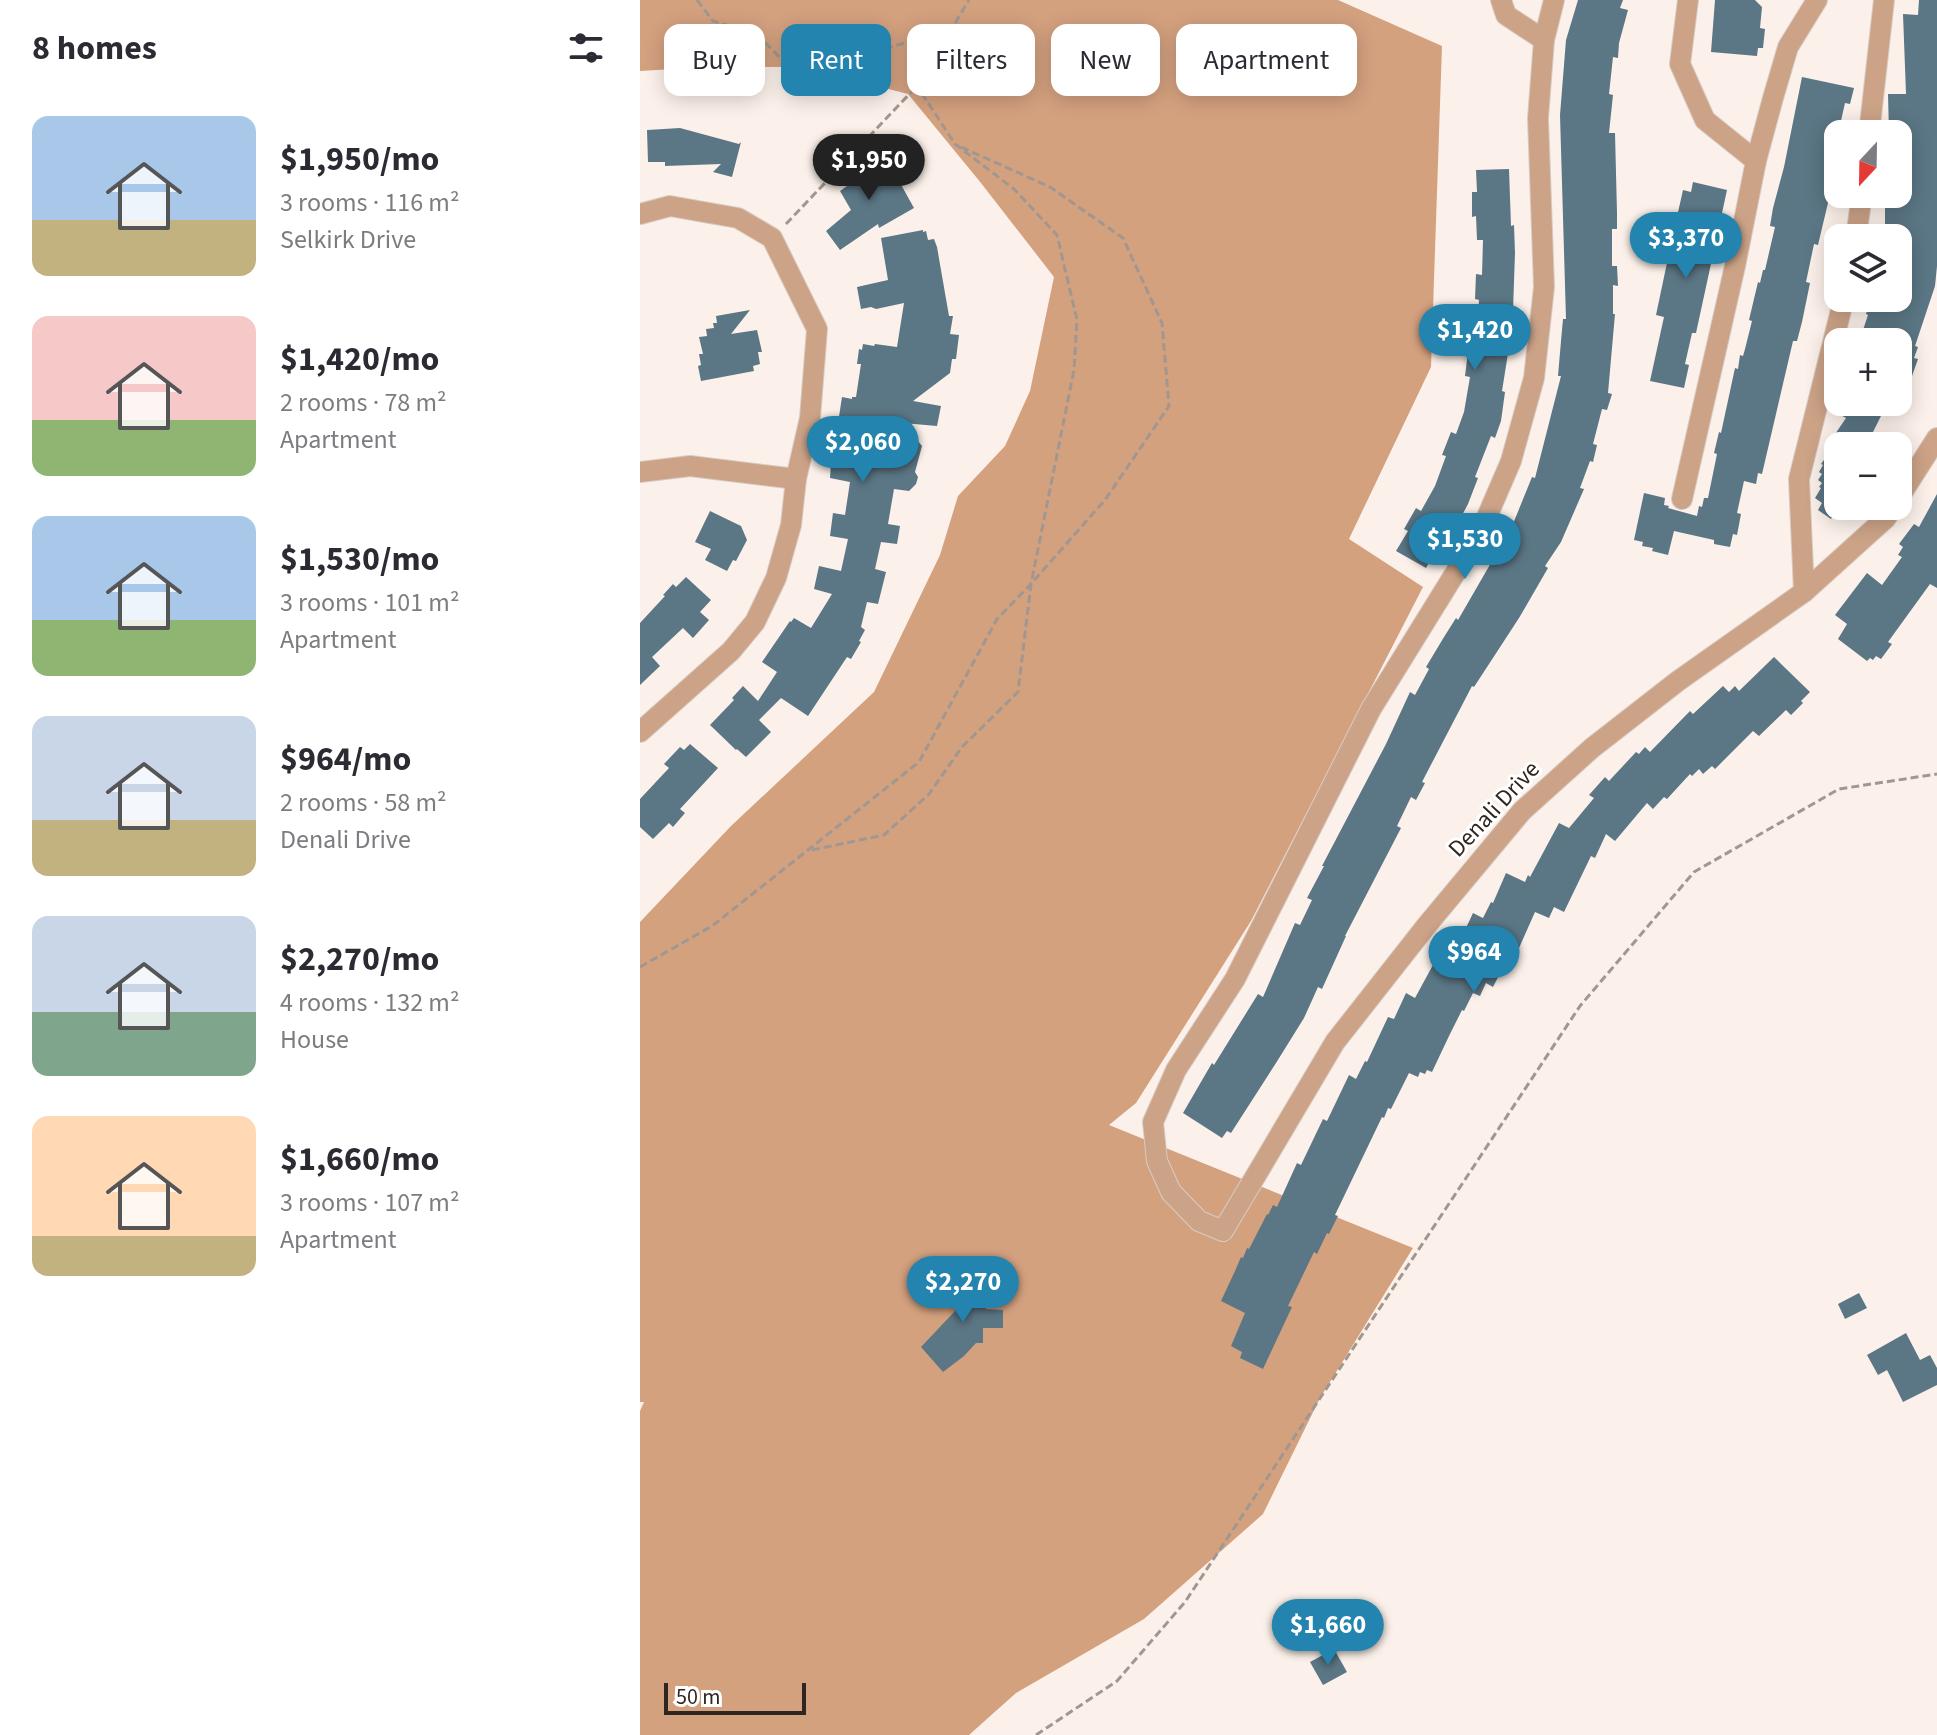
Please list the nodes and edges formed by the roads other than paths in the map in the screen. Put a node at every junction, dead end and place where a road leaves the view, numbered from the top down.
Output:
1 (1501, 0) edge
2 (1554, 0) edge
3 (1688, 0) edge
4 (1817, 0) edge
5 (1884, 0) edge
6 (1544, 40) junction
7 (1871, 120) edge
8 (1756, 161) junction
9 (640, 214) edge
10 (1841, 312) edge
11 (1937, 438) edge
12 (640, 472) edge
13 (1912, 477) edge
14 (796, 479) junction
15 (1682, 499) dead end
16 (1884, 520) edge
17 (1804, 592) junction
18 (640, 732) edge

1 - 6 street
2 - 6 street
3 - 8 street
4 - 8 street
5 - 7 street
6 - 17 street, Denali Drive
8 - 15 street
9 - 14 street
10 - 17 street
11 - 13 street
12 - 14 street
14 - 18 street
16 - 17 street, Denali Drive

